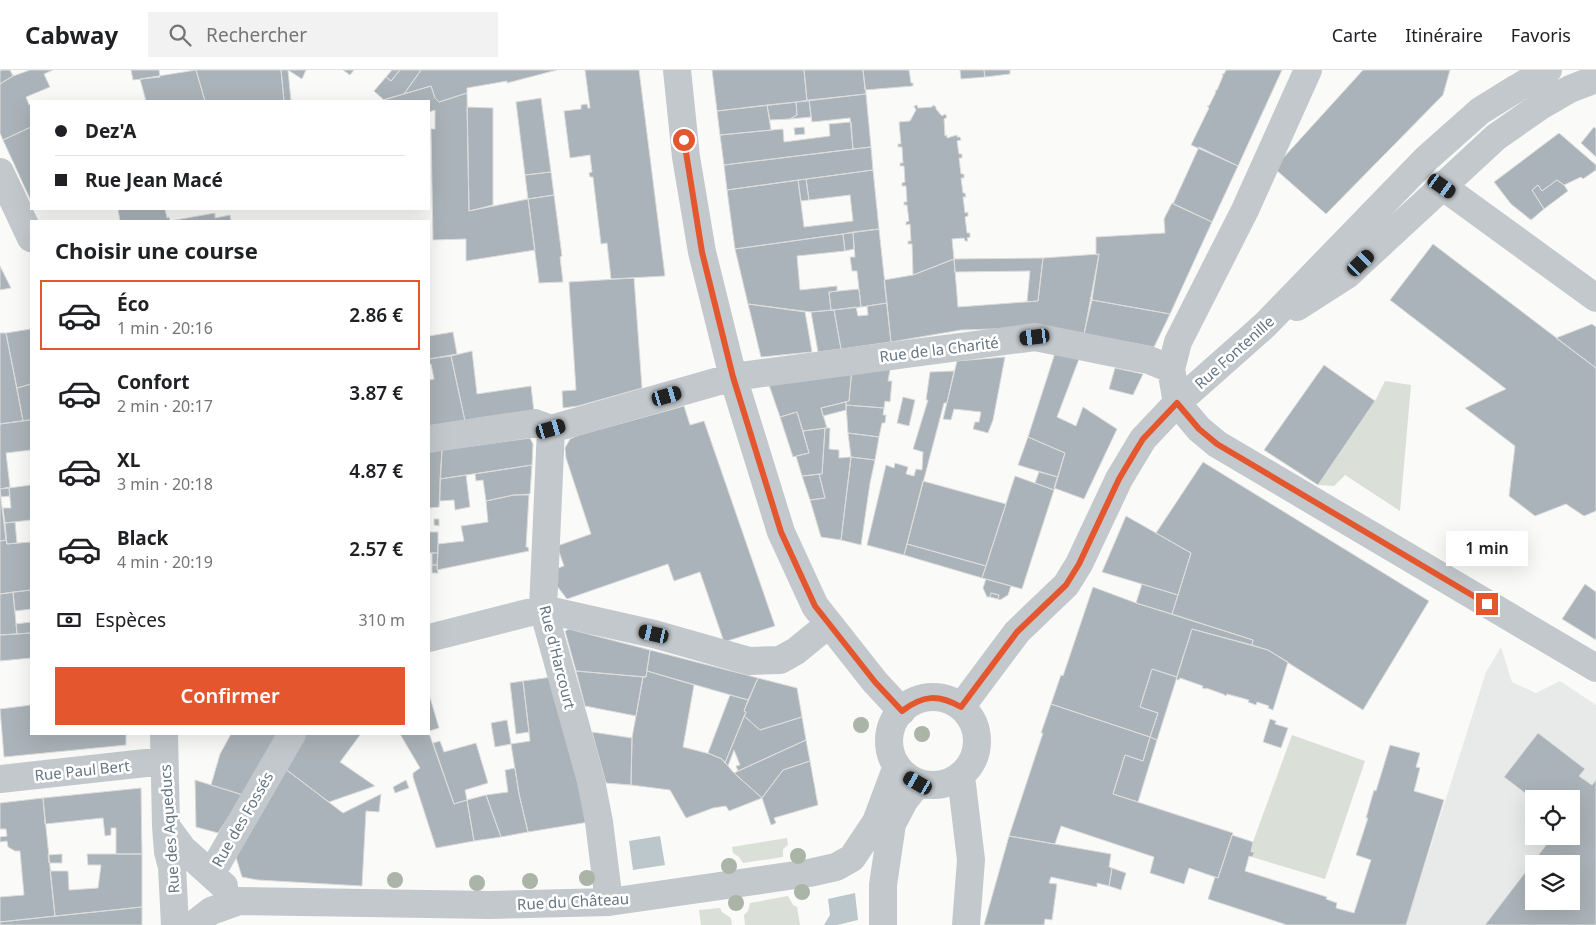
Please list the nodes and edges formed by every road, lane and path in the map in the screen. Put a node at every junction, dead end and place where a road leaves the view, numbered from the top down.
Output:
1 (677, 70) edge
2 (1308, 70) edge
3 (1548, 70) edge
4 (1596, 79) edge
5 (0, 172) edge
6 (1442, 186) junction
7 (30, 236) edge
8 (1596, 298) edge
9 (1265, 325) junction
10 (1171, 369) junction
11 (733, 377) junction
12 (1177, 403) junction
13 (551, 429) junction
14 (430, 439) edge
15 (543, 609) junction
16 (829, 624) junction
17 (430, 638) edge
18 (1596, 668) edge
19 (961, 707) junction
20 (902, 711) junction
21 (164, 735) edge
22 (291, 735) edge
23 (164, 761) junction
24 (907, 775) junction
25 (960, 776) junction
26 (0, 779) edge
27 (166, 826) junction
28 (852, 858) junction
29 (211, 874) junction
30 (884, 885) junction
31 (239, 901) junction
32 (609, 902) junction
33 (176, 925) edge
34 (193, 925) edge
35 (883, 925) edge
36 (966, 925) edge

1 - 11 street
2 - 10 street
3 - 9 street, Rue Fontenille
4 - 6 street
5 - 7 street
6 - 8 street
6 - 9 street
9 - 12 street, Rue Fontenille
10 - 11 street, Rue de la Charité
10 - 12 street
11 - 13 street, Rue de la Charité
11 - 16 street
12 - 18 street
12 - 19 street, Rue Fontenille
13 - 14 street
13 - 15 street, Rue d'Harcourt
15 - 16 street
15 - 17 street
15 - 32 street, Rue d'Harcourt
16 - 20 street
19 - 20 street
19 - 25 street
20 - 24 street
21 - 23 street, Rue des Aqueducs
22 - 29 street, Rue des Fossés
23 - 26 street, Rue Paul Bert
23 - 27 street, Rue des Aqueducs
24 - 25 street
24 - 28 street
24 - 30 street
25 - 36 street
27 - 29 street, Rue des Fossés
27 - 33 street, Rue des Aqueducs
28 - 30 street
28 - 32 street, Rue du Château
29 - 31 street
30 - 35 street
31 - 32 street, Rue du Château
31 - 34 street, Rue du Château

